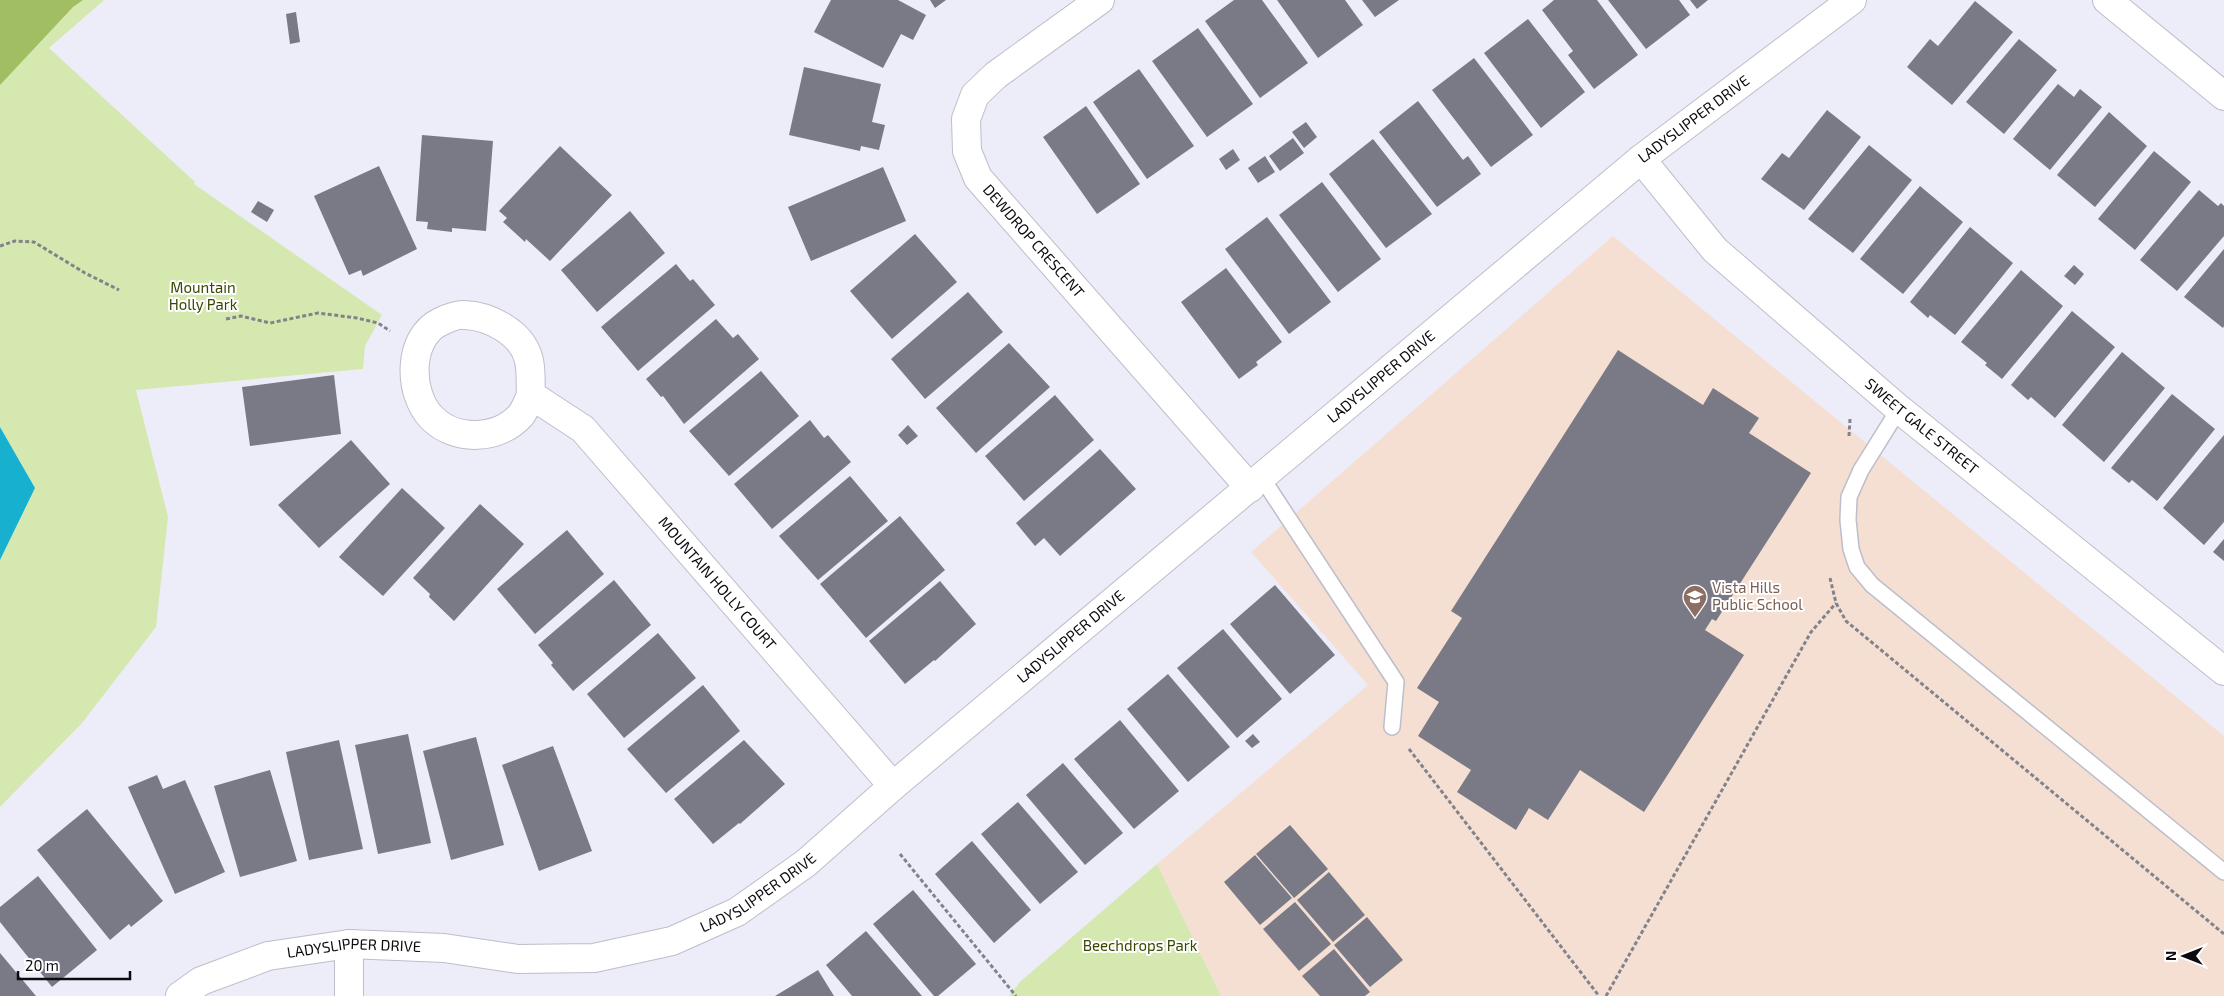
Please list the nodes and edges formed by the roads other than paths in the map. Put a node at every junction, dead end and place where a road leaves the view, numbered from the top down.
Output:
1 (1100, 0) edge
2 (1852, 0) edge
3 (2107, 0) edge
4 (2224, 96) edge
5 (1640, 159) junction
6 (531, 395) junction
7 (1899, 409) junction
8 (1256, 483) junction
9 (2224, 672) edge
10 (1392, 727) road end
11 (893, 786) junction
12 (2224, 872) edge
13 (349, 944) junction
14 (180, 996) edge
15 (349, 996) edge

1 - 8 street, DEWDROP CRESCENT
2 - 5 street, LADYSLIPPER DRIVE
3 - 4 street
5 - 7 street, SWEET GALE STREET
5 - 8 street, LADYSLIPPER DRIVE
6 - 6 street
6 - 11 street, MOUNTAIN HOLLY COURT
7 - 9 street, SWEET GALE STREET
7 - 12 lane
8 - 10 lane
8 - 11 street, LADYSLIPPER DRIVE
11 - 13 street, LADYSLIPPER DRIVE
13 - 14 street, LADYSLIPPER DRIVE
13 - 15 street

